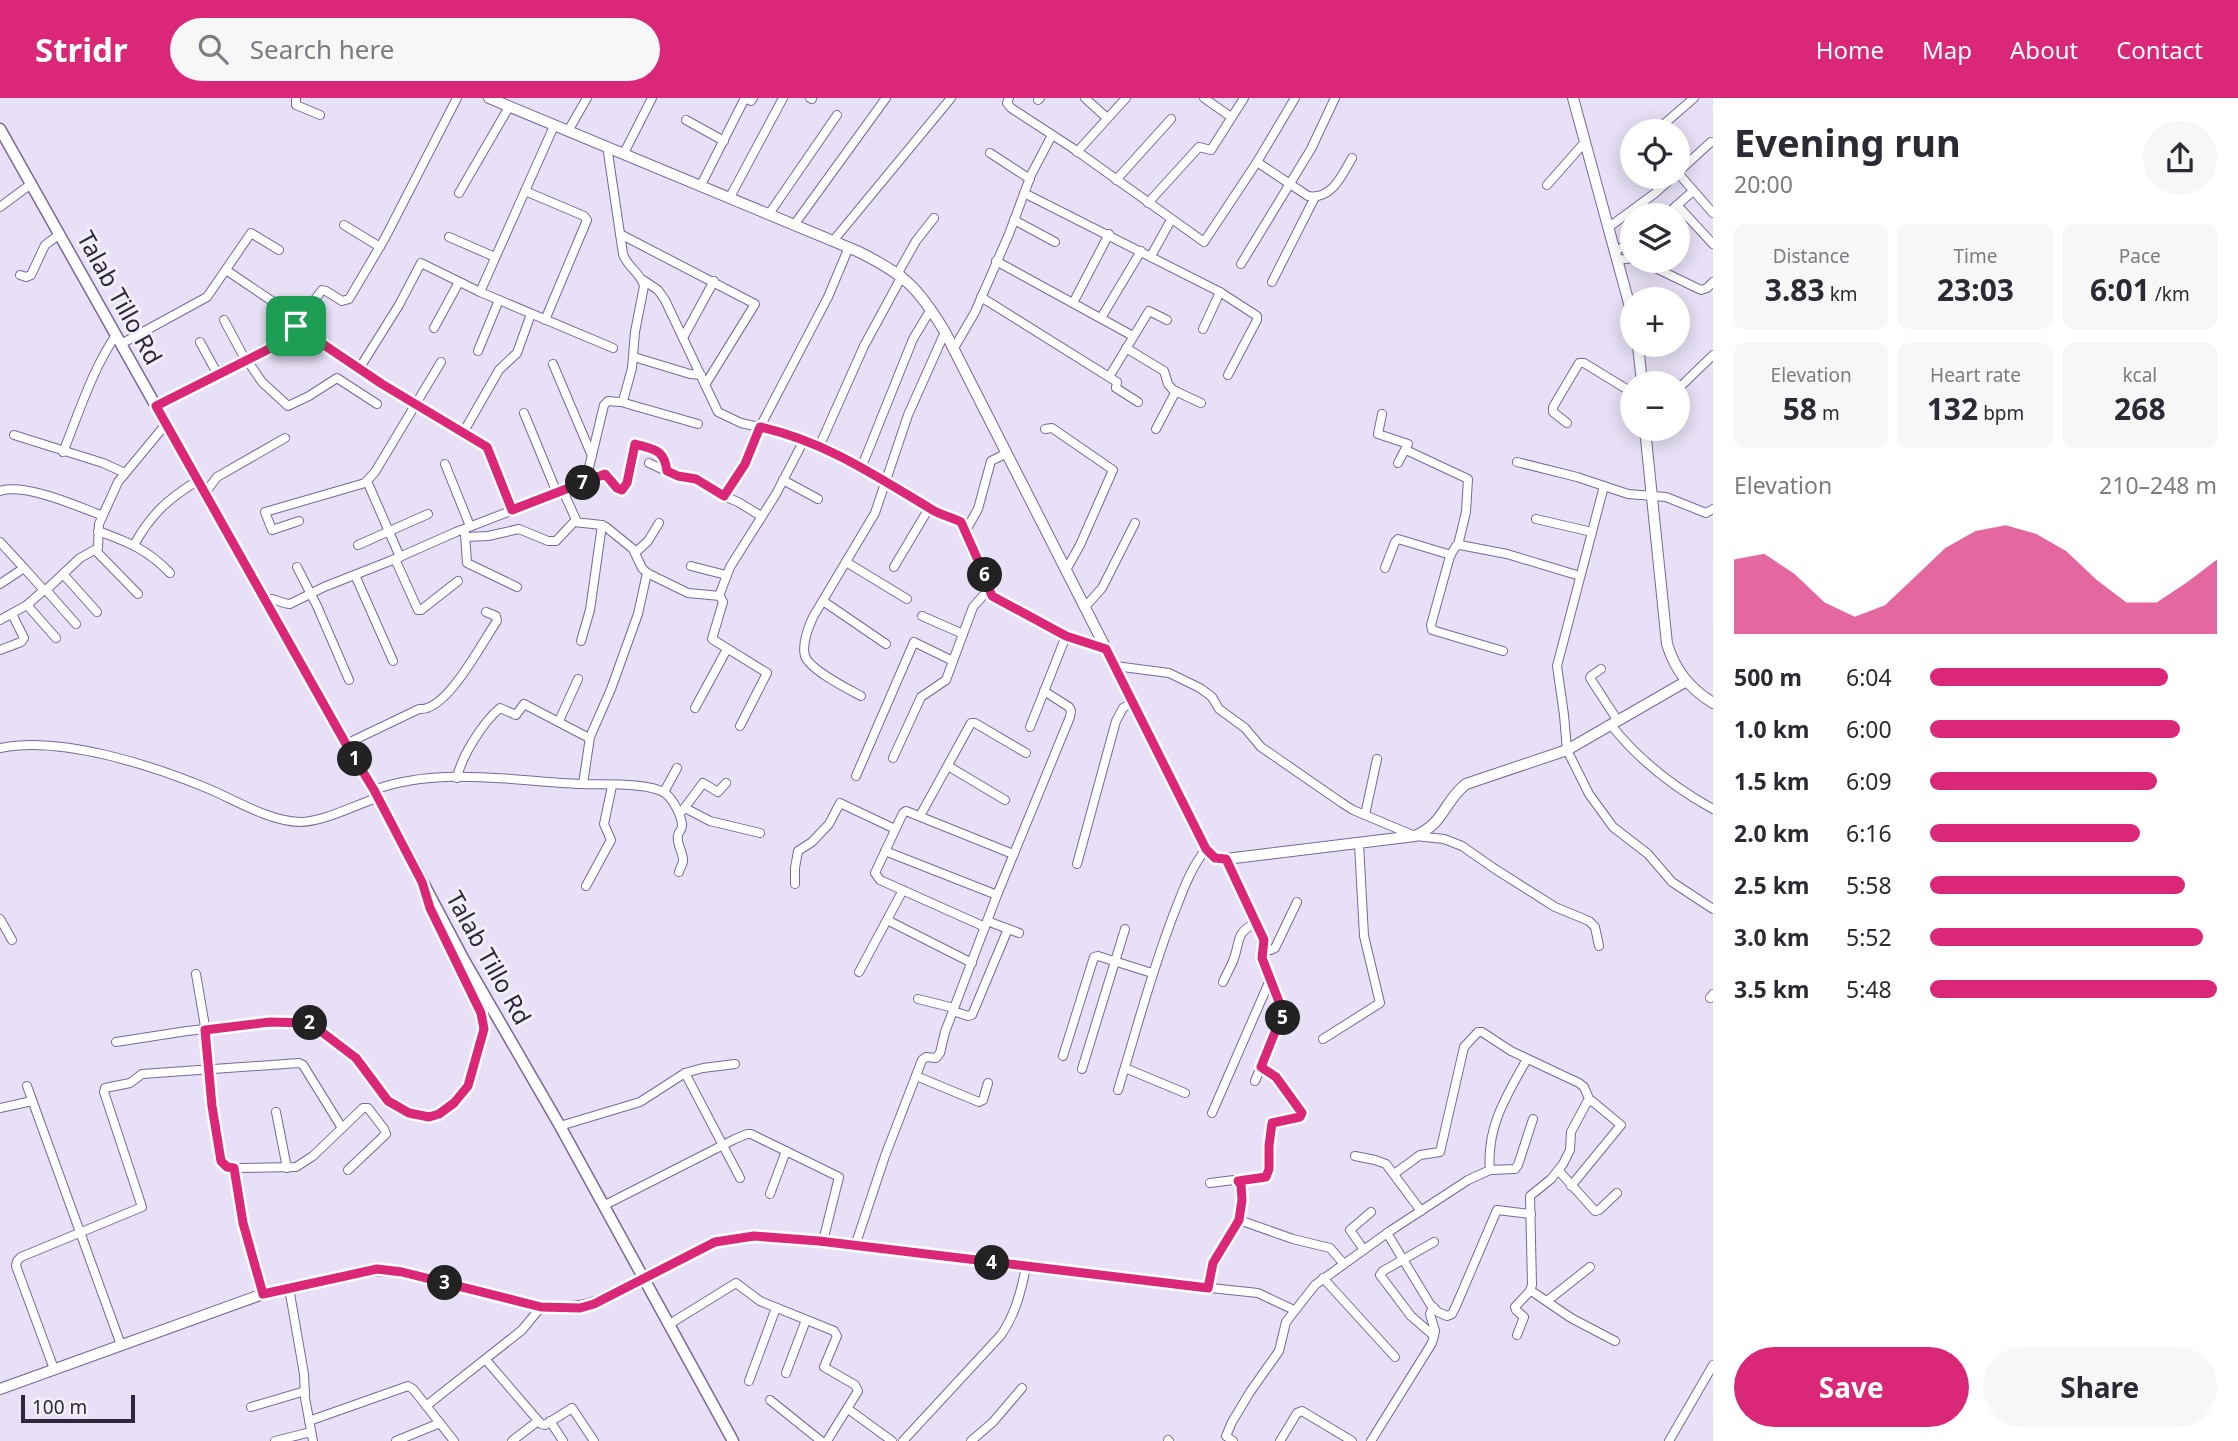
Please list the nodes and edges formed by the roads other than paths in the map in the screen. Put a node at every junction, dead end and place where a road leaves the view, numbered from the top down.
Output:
1 (296, 98) edge
2 (457, 98) edge
3 (489, 98) edge
4 (587, 98) edge
5 (652, 98) edge
6 (745, 98) edge
7 (753, 98) edge
8 (783, 98) edge
9 (886, 98) edge
10 (951, 98) edge
11 (1009, 98) edge
12 (1085, 98) edge
13 (1126, 98) edge
14 (1203, 98) edge
15 (1244, 98) edge
16 (1295, 98) edge
17 (1335, 98) edge
18 (1573, 98) edge
19 (1694, 98) edge
20 (508, 102) edge
21 (320, 115) dead end
22 (837, 115) dead end
23 (1231, 117) junction
24 (1107, 118) junction
25 (1171, 119) dead end
26 (1670, 119) edge
27 (686, 120) dead end
28 (554, 126) junction
29 (570, 127) junction
30 (0, 129) edge
31 (1052, 135) junction
32 (724, 141) junction
33 (1585, 142) junction
34 (1711, 142) dead end
35 (607, 146) junction
36 (626, 149) junction
37 (1077, 152) junction
38 (989, 153) dead end
39 (1352, 158) dead end
40 (1690, 160) edge
41 (1257, 162) junction
42 (1030, 179) junction
43 (1116, 180) junction
44 (702, 182) junction
45 (31, 184) junction
46 (1288, 184) junction
47 (1548, 185) dead end
48 (1690, 186) edge
49 (1658, 189) edge
50 (524, 191) junction
51 (1693, 191) junction
52 (459, 193) dead end
53 (1024, 193) junction
54 (732, 194) junction
55 (1315, 197) junction
56 (1148, 203) junction
57 (1679, 203) edge
58 (0, 207) edge
59 (771, 211) junction
60 (1713, 213) edge
61 (934, 218) dead end
62 (1690, 219) edge
63 (1014, 220) junction
64 (1171, 220) junction
65 (796, 222) junction
66 (1613, 224) junction
67 (344, 225) dead end
68 (60, 234) junction
69 (620, 234) junction
70 (1109, 234) junction
71 (449, 237) dead end
72 (835, 238) junction
73 (1055, 242) dead end
74 (1713, 244) edge
75 (1620, 246) edge
76 (380, 247) junction
77 (849, 247) junction
78 (279, 250) dead end
79 (1141, 251) junction
80 (1151, 256) junction
81 (495, 257) junction
82 (996, 261) junction
83 (1241, 264) dead end
84 (226, 270) junction
85 (900, 271) junction
86 (1666, 273) edge
87 (20, 275) dead end
88 (643, 280) junction
89 (714, 281) junction
90 (459, 282) junction
91 (1272, 282) dead end
92 (1713, 282) edge
93 (480, 292) junction
94 (1220, 292) junction
95 (981, 297) junction
96 (499, 300) junction
97 (1073, 303) junction
98 (931, 309) junction
99 (531, 314) junction
100 (1101, 318) junction
101 (224, 320) dead end
102 (545, 320) junction
103 (1167, 320) dead end
104 (298, 323) junction
105 (434, 328) dead end
106 (1203, 329) dead end
107 (945, 332) junction
108 (684, 336) junction
109 (1133, 337) junction
110 (119, 340) junction
111 (200, 342) dead end
112 (956, 346) junction
113 (613, 348) dead end
114 (1126, 348) junction
115 (478, 351) dead end
116 (1713, 355) edge
117 (634, 357) junction
118 (246, 361) junction
119 (441, 362) dead end
120 (553, 364) dead end
121 (359, 369) junction
122 (218, 375) junction
123 (701, 375) junction
124 (1228, 375) dead end
125 (1109, 377) junction
126 (1690, 377) edge
127 (705, 384) junction
128 (1620, 385) edge
129 (1176, 391) junction
130 (621, 402) junction
131 (1138, 402) dead end
132 (1200, 403) dead end
133 (377, 404) dead end
134 (416, 404) junction
135 (156, 406) junction
136 (524, 413) dead end
137 (1382, 414) dead end
138 (1567, 423) dead end
139 (166, 424) junction
140 (698, 424) dead end
141 (760, 427) junction
142 (1045, 429) dead end
143 (1156, 429) dead end
144 (463, 433) junction
145 (14, 435) dead end
146 (285, 438) dead end
147 (804, 440) junction
148 (1648, 441) edge
149 (819, 447) junction
150 (1406, 450) junction
151 (63, 452) junction
152 (1007, 453) junction
153 (592, 456) junction
154 (1517, 462) dead end
155 (649, 463) dead end
156 (1398, 463) dead end
157 (445, 464) dead end
158 (862, 466) junction
159 (667, 471) junction
160 (125, 472) junction
161 (783, 480) junction
162 (197, 481) junction
163 (367, 481) junction
164 (887, 481) junction
165 (584, 482) junction
166 (1604, 486) junction
167 (0, 491) edge
168 (560, 492) junction
169 (205, 494) junction
170 (724, 496) junction
171 (1655, 497) junction
172 (818, 499) dead end
173 (929, 508) junction
174 (1713, 509) edge
175 (512, 510) junction
176 (428, 514) dead end
177 (102, 515) junction
178 (761, 516) junction
179 (1536, 519) dead end
180 (299, 521) dead end
181 (577, 522) junction
182 (659, 523) dead end
183 (1135, 523) dead end
184 (602, 524) junction
185 (98, 531) junction
186 (390, 532) junction
187 (466, 532) junction
188 (965, 532) junction
189 (1592, 532) junction
190 (0, 542) edge
191 (134, 545) junction
192 (358, 545) dead end
193 (1458, 545) junction
194 (95, 550) junction
195 (635, 553) junction
196 (1451, 555) junction
197 (398, 558) junction
198 (846, 562) junction
199 (691, 566) dead end
200 (297, 567) dead end
201 (894, 567) dead end
202 (24, 568) junction
203 (1385, 568) dead end
204 (1066, 570) junction
205 (170, 573) dead end
206 (647, 573) junction
207 (63, 574) junction
208 (726, 575) junction
209 (1580, 576) junction
210 (357, 579) junction
211 (458, 580) dead end
212 (0, 584) edge
213 (517, 587) dead end
214 (989, 589) junction
215 (45, 590) junction
216 (138, 594) dead end
217 (719, 596) junction
218 (265, 599) junction
219 (314, 599) junction
220 (907, 599) dead end
221 (823, 601) junction
222 (27, 605) junction
223 (1085, 607) junction
224 (97, 612) dead end
225 (486, 612) dead end
226 (12, 614) junction
227 (922, 616) dead end
228 (0, 620) edge
229 (76, 624) dead end
230 (963, 634) junction
231 (1066, 636) junction
232 (56, 638) dead end
233 (581, 641) dead end
234 (886, 645) dead end
235 (727, 649) junction
236 (1106, 649) junction
237 (0, 650) edge
238 (1503, 651) dead end
239 (393, 661) dead end
240 (953, 661) junction
241 (1115, 666) junction
242 (1601, 669) dead end
243 (578, 679) dead end
244 (349, 680) dead end
245 (1685, 682) junction
246 (1044, 691) junction
247 (861, 696) dead end
248 (1133, 702) junction
249 (1713, 703) edge
250 (695, 708) dead end
251 (558, 721) junction
252 (1614, 723) junction
253 (740, 726) dead end
254 (1030, 727) dead end
255 (590, 738) junction
256 (346, 744) junction
257 (0, 748) edge
258 (1567, 750) junction
259 (1026, 753) dead end
260 (893, 758) dead end
261 (1377, 759) dead end
262 (948, 766) junction
263 (677, 768) dead end
264 (856, 776) dead end
265 (457, 778) junction
266 (726, 783) dead end
267 (583, 784) junction
268 (612, 786) junction
269 (664, 792) junction
270 (375, 794) junction
271 (1005, 800) dead end
272 (1713, 809) edge
273 (682, 811) junction
274 (1365, 815) junction
275 (920, 816) junction
276 (895, 829) junction
277 (760, 833) dead end
278 (1415, 836) junction
279 (1359, 844) junction
280 (1206, 849) junction
281 (885, 852) junction
282 (1013, 855) junction
283 (1226, 859) junction
284 (1077, 864) dead end
285 (679, 872) dead end
286 (422, 882) junction
287 (795, 884) dead end
288 (586, 886) dead end
289 (903, 890) junction
290 (997, 895) junction
291 (1297, 902) dead end
292 (1713, 909) edge
293 (0, 919) edge
294 (887, 920) junction
295 (1256, 923) junction
296 (986, 924) junction
297 (1008, 929) junction
298 (1125, 929) dead end
299 (1019, 933) dead end
300 (12, 940) dead end
301 (1599, 946) dead end
302 (1263, 948) junction
303 (1114, 961) junction
304 (972, 963) junction
305 (859, 972) dead end
306 (1152, 973) junction
307 (196, 974) dead end
308 (1270, 980) junction
309 (1223, 982) dead end
310 (918, 999) dead end
311 (954, 1009) junction
312 (206, 1034) junction
313 (1323, 1039) dead end
314 (116, 1042) dead end
315 (1063, 1056) dead end
316 (1527, 1059) junction
317 (735, 1064) dead end
318 (1261, 1067) junction
319 (1125, 1068) junction
320 (209, 1069) junction
321 (1082, 1069) dead end
322 (685, 1073) junction
323 (916, 1076) junction
324 (1255, 1081) dead end
325 (988, 1083) dead end
326 (27, 1086) dead end
327 (1118, 1090) dead end
328 (1185, 1093) dead end
329 (32, 1101) junction
330 (1590, 1101) junction
331 (0, 1108) edge
332 (276, 1112) dead end
333 (1212, 1113) dead end
334 (1533, 1119) dead end
335 (559, 1126) junction
336 (342, 1128) junction
337 (723, 1145) junction
338 (786, 1151) junction
339 (1354, 1156) dead end
340 (234, 1168) junction
341 (287, 1168) junction
342 (348, 1170) dead end
343 (1490, 1170) junction
344 (1559, 1171) junction
345 (1394, 1174) junction
346 (740, 1178) dead end
347 (1238, 1181) junction
348 (1209, 1183) dead end
349 (1572, 1186) junction
350 (770, 1194) dead end
351 (1617, 1194) dead end
352 (603, 1206) junction
353 (1421, 1211) junction
354 (1371, 1212) dead end
355 (1531, 1214) junction
356 (1239, 1220) junction
357 (1387, 1233) junction
358 (80, 1235) junction
359 (823, 1241) junction
360 (1434, 1241) dead end
361 (855, 1246) junction
362 (1364, 1250) junction
363 (1403, 1259) junction
364 (1344, 1265) junction
365 (1026, 1267) junction
366 (1590, 1267) dead end
367 (1323, 1278) junction
368 (644, 1279) junction
369 (289, 1288) junction
370 (1208, 1288) junction
371 (1531, 1290) junction
372 (263, 1294) junction
373 (1547, 1301) junction
374 (541, 1307) junction
375 (1433, 1307) junction
376 (776, 1308) junction
377 (1294, 1310) junction
378 (806, 1320) junction
379 (668, 1325) junction
380 (1517, 1335) dead end
381 (1434, 1336) junction
382 (1615, 1341) dead end
383 (121, 1345) junction
384 (1395, 1357) dead end
385 (486, 1360) junction
386 (1713, 1365) edge
387 (54, 1369) junction
388 (786, 1373) dead end
389 (749, 1381) dead end
390 (1022, 1388) dead end
391 (0, 1389) edge
392 (305, 1391) junction
393 (771, 1400) dead end
394 (426, 1406) junction
395 (251, 1407) dead end
396 (848, 1409) junction
397 (309, 1421) junction
398 (538, 1421) junction
399 (550, 1421) junction
400 (440, 1423) junction
401 (312, 1436) edge
402 (887, 1439) edge
403 (275, 1441) edge
404 (396, 1441) edge
405 (454, 1441) edge
406 (512, 1441) edge
407 (563, 1441) edge
408 (594, 1441) edge
409 (733, 1441) edge
410 (821, 1441) edge
411 (827, 1441) edge
412 (903, 1441) edge
413 (971, 1441) edge
414 (1233, 1441) edge
415 (1280, 1441) edge
416 (1352, 1441) edge
417 (1371, 1441) edge
418 (1669, 1441) edge

1 - 21 street
2 - 76 street
3 - 20 street
4 - 29 street
5 - 36 street
6 - 7 street
6 - 32 street
8 - 54 street
9 - 65 street
10 - 72 street
11 - 31 street
12 - 24 street
13 - 24 street
14 - 23 street
15 - 23 street
16 - 41 street
17 - 46 street
18 - 33 street
19 - 26 street
20 - 28 street
20 - 52 street
22 - 59 street
23 - 56 street
24 - 37 street
25 - 43 street
27 - 32 street
28 - 29 street
28 - 50 street
29 - 35 street
30 - 45 main road, Talab Tillo Rd
31 - 37 street
31 - 42 street
32 - 44 street
33 - 47 street
33 - 66 street
34 - 40 street
35 - 36 street
35 - 69 street
36 - 44 street
37 - 43 street
38 - 42 street
39 - 55 street
41 - 46 street
41 - 64 street
42 - 53 street
43 - 56 street
44 - 54 street
45 - 58 street
45 - 68 main road, Talab Tillo Rd
46 - 55 street
46 - 83 street
48 - 51 street
49 - 66 street
50 - 81 street
50 - 102 street
51 - 57 street
51 - 60 street
53 - 63 street
53 - 70 street
54 - 59 street
55 - 91 street
56 - 64 street
59 - 65 street
61 - 85 street
62 - 74 street
63 - 73 street
63 - 82 street
64 - 80 street
65 - 72 street
66 - 75 street
67 - 76 street
68 - 87 street
68 - 110 main road, Talab Tillo Rd
69 - 88 street
69 - 89 street
70 - 79 street
70 - 97 street
71 - 81 street
72 - 77 street
76 - 104 street
77 - 85 street
77 - 141 street
78 - 84 street
79 - 80 street
79 - 100 street
80 - 94 street
81 - 93 street
82 - 95 street
82 - 97 street
84 - 104 street
84 - 110 street
85 - 98 street
85 - 149 street
86 - 92 street
88 - 108 street
88 - 117 street
89 - 108 street
89 - 127 street
90 - 93 street
90 - 105 street
90 - 121 street
93 - 96 street
94 - 106 street
94 - 124 street
95 - 112 street
95 - 125 street
96 - 99 street
96 - 115 street
97 - 100 street
98 - 107 street
98 - 158 street
99 - 102 street
99 - 144 street
100 - 109 street
101 - 118 street
102 - 113 street
103 - 109 street
104 - 118 street
104 - 121 street
107 - 112 street
107 - 164 street
108 - 123 street
109 - 114 street
110 - 135 main road, Talab Tillo Rd
110 - 151 street
111 - 122 street
112 - 152 street
114 - 125 street
114 - 129 street
116 - 126 street
117 - 123 street
117 - 130 street
118 - 122 street
118 - 133 street
119 - 134 street
120 - 153 street
121 - 134 street
122 - 135 street
123 - 127 street
125 - 131 street
127 - 141 street
128 - 138 street
129 - 132 street
129 - 143 street
130 - 140 street
130 - 153 street
134 - 144 street
134 - 163 street
135 - 139 main road, Talab Tillo Rd
136 - 168 street
137 - 150 street
139 - 160 street
139 - 162 main road, Talab Tillo Rd
141 - 147 street
141 - 170 street
142 - 204 street
144 - 175 street
145 - 151 street
146 - 169 street
147 - 149 street
147 - 161 street
148 - 171 street
149 - 158 street
150 - 156 street
150 - 193 street
151 - 160 street
152 - 188 street
152 - 204 street
153 - 165 street
154 - 166 street
155 - 159 street
157 - 187 street
158 - 164 street
159 - 165 street
159 - 170 street
160 - 177 street
161 - 172 street
161 - 178 street
162 - 169 main road, Talab Tillo Rd
162 - 191 street
163 - 180 street
163 - 186 street
164 - 173 street
164 - 198 street
165 - 168 street
166 - 171 street
166 - 189 street
167 - 177 street
168 - 175 street
168 - 181 street
169 - 218 main road, Talab Tillo Rd
170 - 178 street
171 - 174 street
171 - 245 street
173 - 188 street
173 - 201 street
175 - 187 street
176 - 186 street
177 - 185 street
178 - 208 street
179 - 189 street
181 - 184 street
181 - 187 street
182 - 195 street
183 - 223 street
184 - 195 street
184 - 233 street
185 - 191 street
185 - 194 street
186 - 192 street
186 - 197 street
187 - 197 street
187 - 213 street
188 - 214 street
189 - 209 street
190 - 202 street
191 - 205 street
193 - 196 street
193 - 209 street
194 - 207 street
194 - 216 street
195 - 206 street
196 - 203 street
196 - 238 street
197 - 210 street
197 - 211 street
198 - 220 street
198 - 221 street
199 - 208 street
200 - 219 street
202 - 212 street
202 - 215 street
204 - 223 street
206 - 217 street
206 - 255 street
207 - 215 street
207 - 224 street
208 - 217 street
209 - 258 street
210 - 219 street
210 - 239 street
214 - 230 street
214 - 231 street
215 - 222 street
215 - 229 street
217 - 235 street
218 - 219 street
218 - 256 main road, Talab Tillo Rd
219 - 244 street
221 - 234 street
221 - 247 street
222 - 226 street
222 - 232 street
223 - 236 street
225 - 256 street
226 - 228 street
226 - 237 street
227 - 230 street
230 - 240 street
231 - 236 street
231 - 246 street
235 - 250 street
235 - 253 street
236 - 241 street
240 - 260 street
240 - 264 street
241 - 248 street
241 - 274 street
242 - 252 street
243 - 251 street
245 - 249 street
245 - 252 street
246 - 254 street
246 - 282 street
248 - 280 street
248 - 284 street
251 - 255 street
251 - 265 street
252 - 258 street
252 - 272 street
255 - 267 street
256 - 270 main road, Talab Tillo Rd
257 - 270 street
258 - 278 street
258 - 292 street
259 - 262 street
261 - 274 street
262 - 271 street
262 - 275 street
263 - 269 street
265 - 267 street
265 - 270 street
266 - 273 street
267 - 268 street
268 - 269 street
268 - 288 street
269 - 273 street
270 - 286 main road, Talab Tillo Rd
273 - 277 street
273 - 285 street
274 - 278 street
275 - 276 street
275 - 282 street
276 - 281 street
276 - 287 street
278 - 279 street
278 - 301 street
279 - 283 street
279 - 313 street
280 - 283 street
280 - 306 street
281 - 289 street
281 - 290 street
282 - 290 street
283 - 295 street
286 - 312 street
286 - 335 main road, Talab Tillo Rd
289 - 294 street
289 - 296 street
290 - 296 street
291 - 302 street
293 - 300 street
294 - 304 street
294 - 305 street
295 - 302 street
295 - 309 street
296 - 297 street
296 - 304 street
297 - 299 street
297 - 311 street
298 - 303 street
302 - 308 street
303 - 306 street
303 - 315 street
303 - 321 street
304 - 311 street
306 - 319 street
307 - 312 street
308 - 318 street
308 - 333 street
310 - 311 street
311 - 323 street
312 - 314 street
312 - 320 street
316 - 330 street
316 - 343 street
316 - 345 street
317 - 322 street
318 - 324 street
318 - 347 street
319 - 327 street
319 - 328 street
320 - 336 street
320 - 340 street
320 - 358 street
322 - 335 street
322 - 337 street
323 - 325 street
323 - 361 street
326 - 329 street
329 - 331 street
329 - 358 street
330 - 344 street
330 - 349 street
332 - 341 street
334 - 343 street
335 - 352 main road, Talab Tillo Rd
336 - 341 street
336 - 342 street
337 - 338 street
337 - 346 street
337 - 352 street
338 - 350 street
338 - 359 street
339 - 345 street
340 - 341 street
340 - 372 street
343 - 353 street
344 - 349 street
344 - 355 street
345 - 353 street
347 - 348 street
347 - 356 street
349 - 351 street
352 - 368 main road, Talab Tillo Rd
353 - 357 street
354 - 362 street
355 - 371 street
355 - 375 street
356 - 364 street
356 - 370 street
357 - 362 street
357 - 363 street
358 - 383 street
358 - 387 street
359 - 361 street
359 - 368 street
360 - 363 street
361 - 365 street
362 - 364 street
363 - 375 street
363 - 381 street
364 - 367 street
365 - 370 street
365 - 412 street
366 - 373 street
367 - 377 street
367 - 384 street
368 - 374 street
368 - 379 main road, Talab Tillo Rd
369 - 372 street
369 - 374 street
369 - 392 street
370 - 377 street
371 - 373 street
371 - 380 street
372 - 383 street
373 - 382 street
374 - 385 street
375 - 381 street
376 - 378 street
376 - 379 street
376 - 389 street
377 - 414 street
378 - 388 street
378 - 396 street
379 - 409 main road, Talab Tillo Rd
381 - 417 street
383 - 387 street
385 - 394 street
385 - 398 street
386 - 418 street
387 - 391 street
390 - 413 street
392 - 395 street
392 - 397 street
393 - 410 street
394 - 397 street
394 - 400 street
396 - 402 street
396 - 411 street
397 - 401 street
398 - 399 street
398 - 406 street
399 - 407 street
399 - 408 street
400 - 404 street
400 - 405 street
401 - 403 street
415 - 416 street

